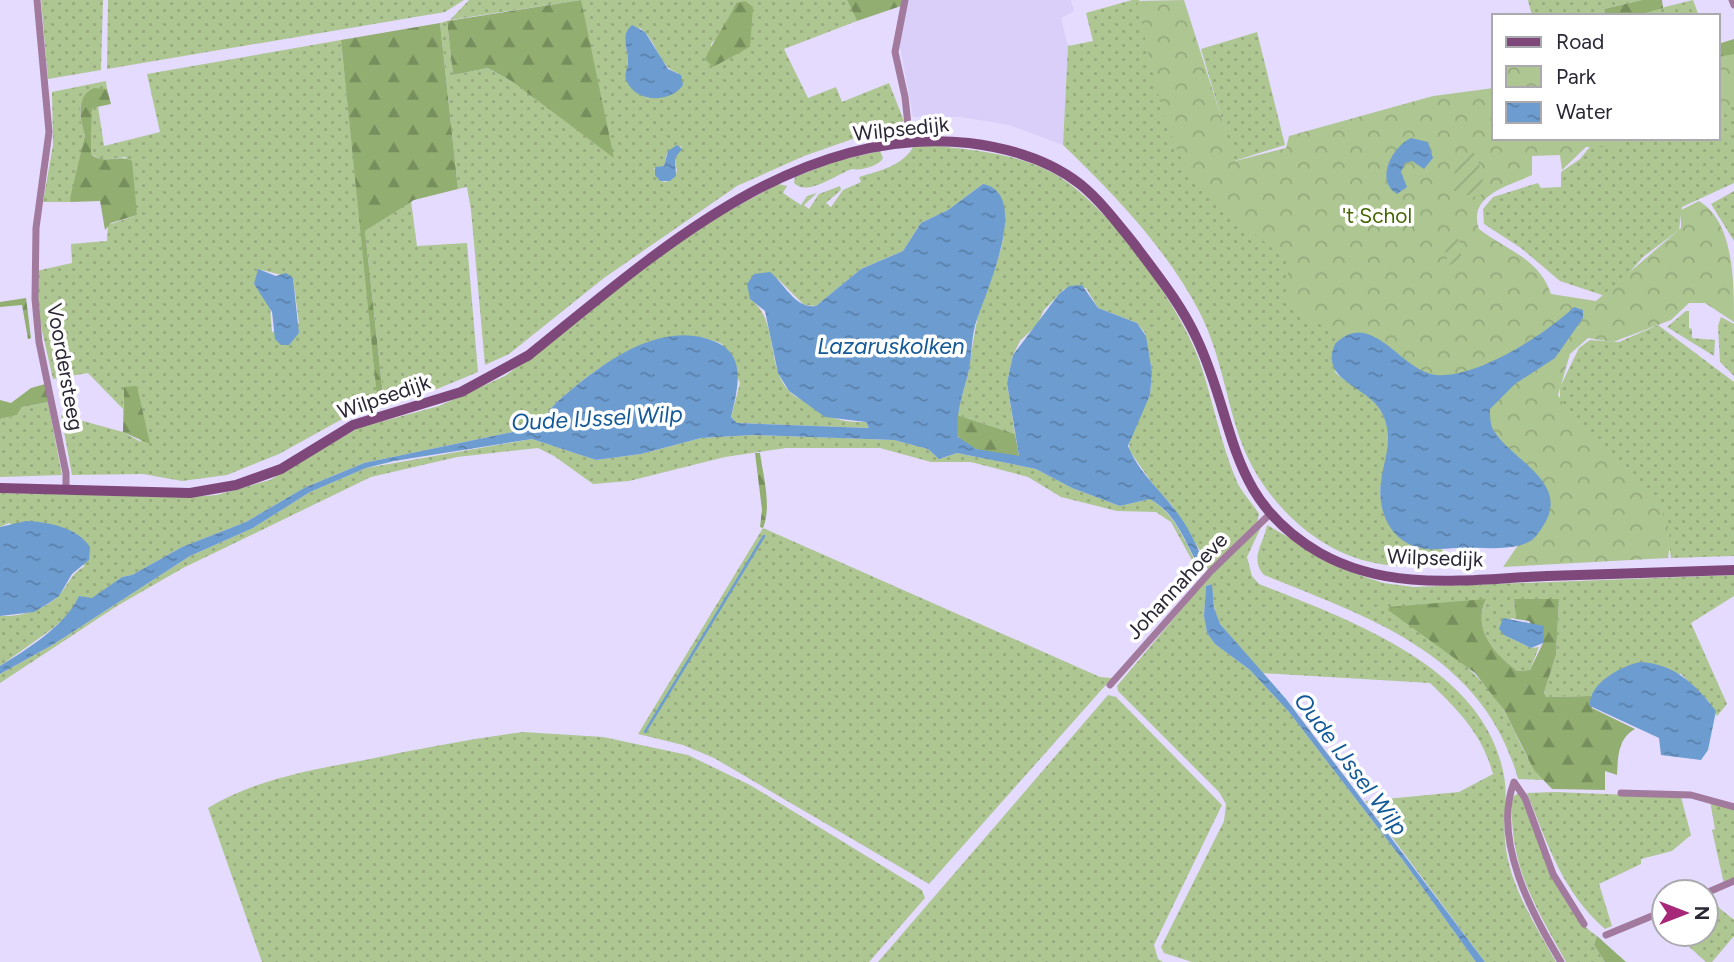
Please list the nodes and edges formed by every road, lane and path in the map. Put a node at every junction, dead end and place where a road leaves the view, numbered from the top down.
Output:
1 (37, 0) edge
2 (905, 0) edge
3 (1732, 0) edge
4 (1734, 5) edge
5 (910, 143) junction
6 (0, 488) edge
7 (66, 490) junction
8 (1270, 513) junction
9 (1734, 570) edge
10 (1111, 685) dead end
11 (1621, 793) dead end
12 (1734, 807) edge
13 (1650, 917) edge
14 (1584, 924) dead end
15 (1606, 936) dead end
16 (1561, 962) edge

1 - 7 street, Voordersteeg
2 - 5 street
3 - 4 street
5 - 7 main road, Wilpsedijk
5 - 8 main road, Wilpsedijk
6 - 7 main road, Wilpsedijk
8 - 9 main road, Wilpsedijk
8 - 10 street, Johannahoeve
11 - 12 street
13 - 15 street
14 - 16 street

